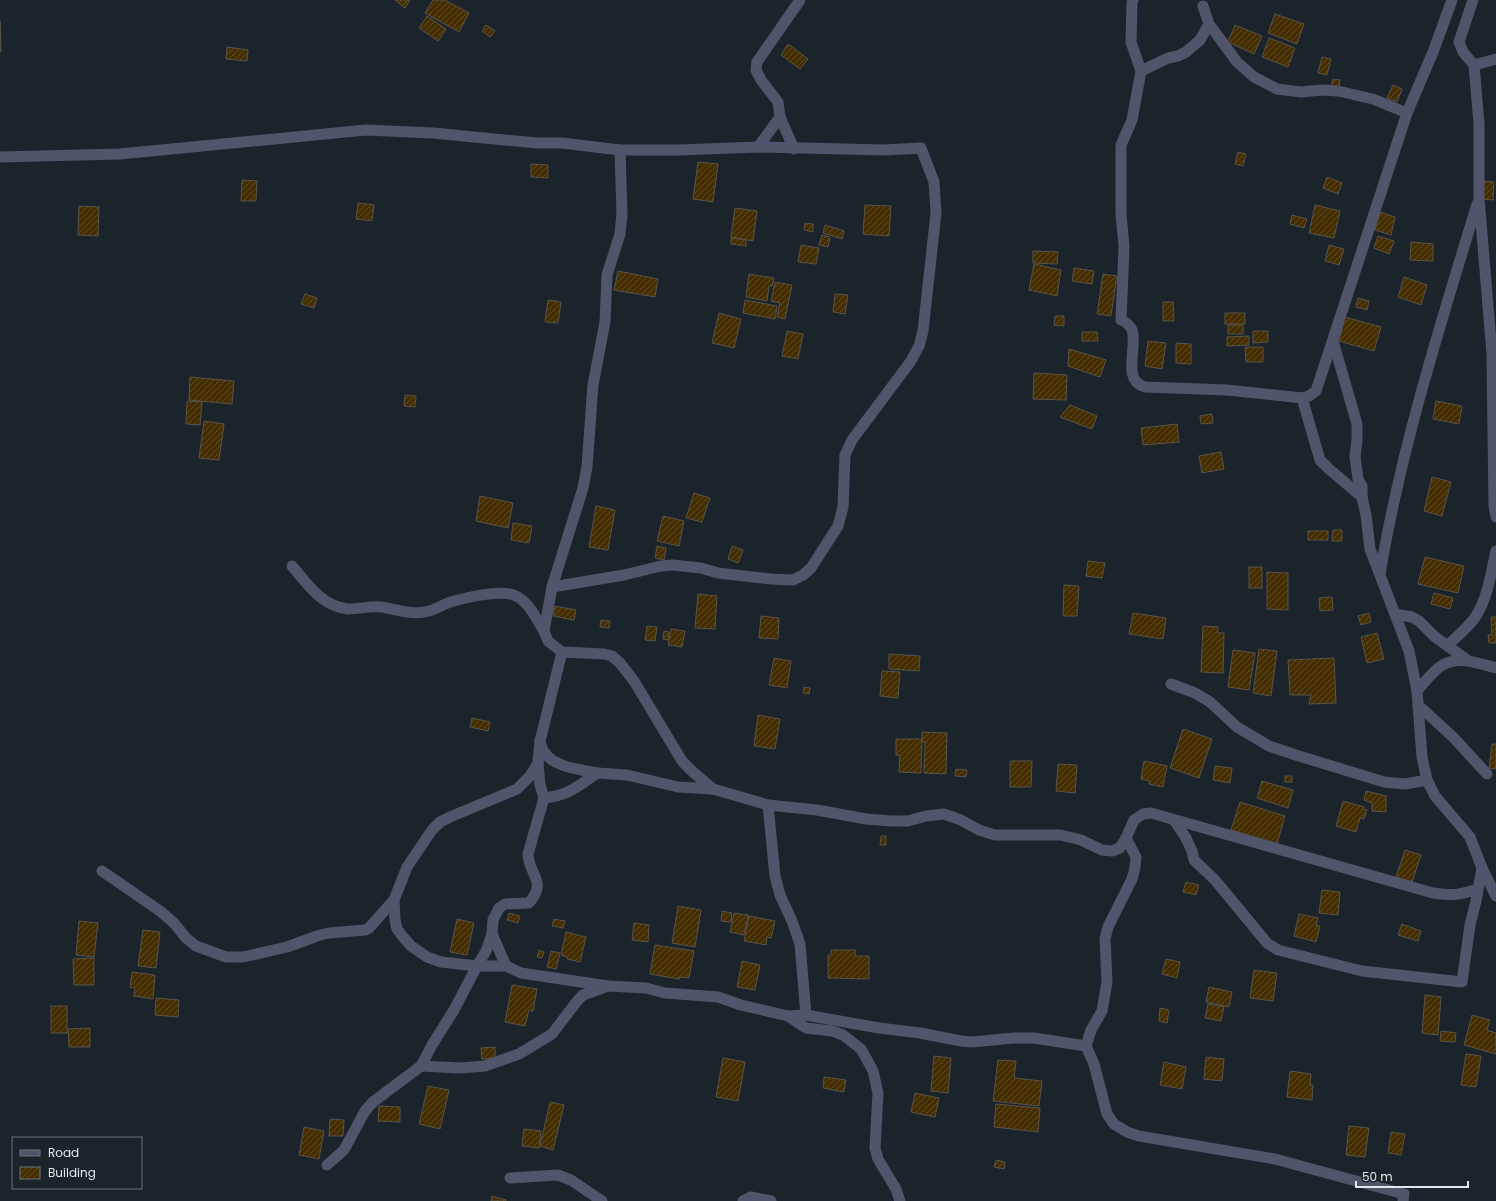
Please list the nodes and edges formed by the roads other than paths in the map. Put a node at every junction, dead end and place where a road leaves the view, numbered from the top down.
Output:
1 (800, 0) edge
2 (1133, 0) edge
3 (1452, 0) edge
4 (1473, 0) edge
5 (1203, 6) dead end
6 (1209, 24) junction
7 (1496, 59) edge
8 (1474, 65) junction
9 (1141, 71) junction
10 (1407, 113) junction
11 (780, 117) junction
12 (758, 147) junction
13 (794, 148) junction
14 (620, 150) junction
15 (0, 157) edge
16 (1479, 198) junction
17 (1333, 341) junction
18 (1302, 398) junction
19 (1362, 497) junction
20 (1496, 517) edge
21 (1496, 551) edge
22 (292, 566) dead end
23 (1379, 576) junction
24 (552, 587) junction
25 (1395, 614) junction
26 (544, 631) junction
27 (1448, 645) junction
28 (562, 652) junction
29 (1467, 660) junction
30 (1496, 668) edge
31 (1171, 684) dead end
32 (1417, 691) junction
33 (1418, 706) junction
34 (540, 741) junction
35 (538, 763) junction
36 (597, 773) junction
37 (1486, 774) dead end
38 (1427, 780) junction
39 (713, 789) junction
40 (544, 798) junction
41 (768, 805) junction
42 (1174, 820) junction
43 (1126, 838) junction
44 (1482, 868) junction
45 (102, 871) dead end
46 (1478, 889) junction
47 (1496, 896) edge
48 (394, 900) junction
49 (492, 934) junction
50 (477, 966) junction
51 (506, 966) junction
52 (608, 986) junction
53 (806, 1015) junction
54 (788, 1016) junction
55 (1086, 1046) junction
56 (421, 1066) junction
57 (327, 1165) dead end
58 (510, 1178) dead end
59 (602, 1201) edge
60 (743, 1201) edge
61 (771, 1201) edge
62 (900, 1201) edge
63 (1403, 1201) edge

1 - 11 street
2 - 9 street
3 - 10 street
4 - 8 street
5 - 6 street
6 - 9 street
6 - 10 street
7 - 8 street
8 - 16 street
9 - 18 street
10 - 17 street
11 - 12 street
11 - 13 street
12 - 13 street
12 - 14 street
13 - 24 street
14 - 15 street
14 - 24 street
16 - 20 street
16 - 23 street
17 - 18 street
17 - 19 street
18 - 19 street
19 - 23 street
21 - 27 street
22 - 26 street
23 - 25 street
24 - 26 street
25 - 27 street
25 - 32 street
26 - 28 street
27 - 29 street
28 - 34 street
28 - 39 street
29 - 30 street
29 - 32 street
31 - 38 street
32 - 33 street
33 - 37 street
33 - 38 street
34 - 35 street
34 - 36 street
35 - 40 street
35 - 48 street
36 - 39 street
36 - 40 street
38 - 44 street
39 - 41 street
40 - 49 street
41 - 43 street
41 - 53 street
42 - 43 street
42 - 46 street
42 - 46 street
43 - 55 street
44 - 46 street
44 - 47 street
45 - 48 street
48 - 50 street
49 - 50 street
49 - 51 street
50 - 51 street
50 - 56 street
51 - 52 street
52 - 54 street
52 - 56 street
53 - 54 street
53 - 55 street
54 - 62 street
55 - 63 street
56 - 57 street
58 - 59 street
60 - 61 street

